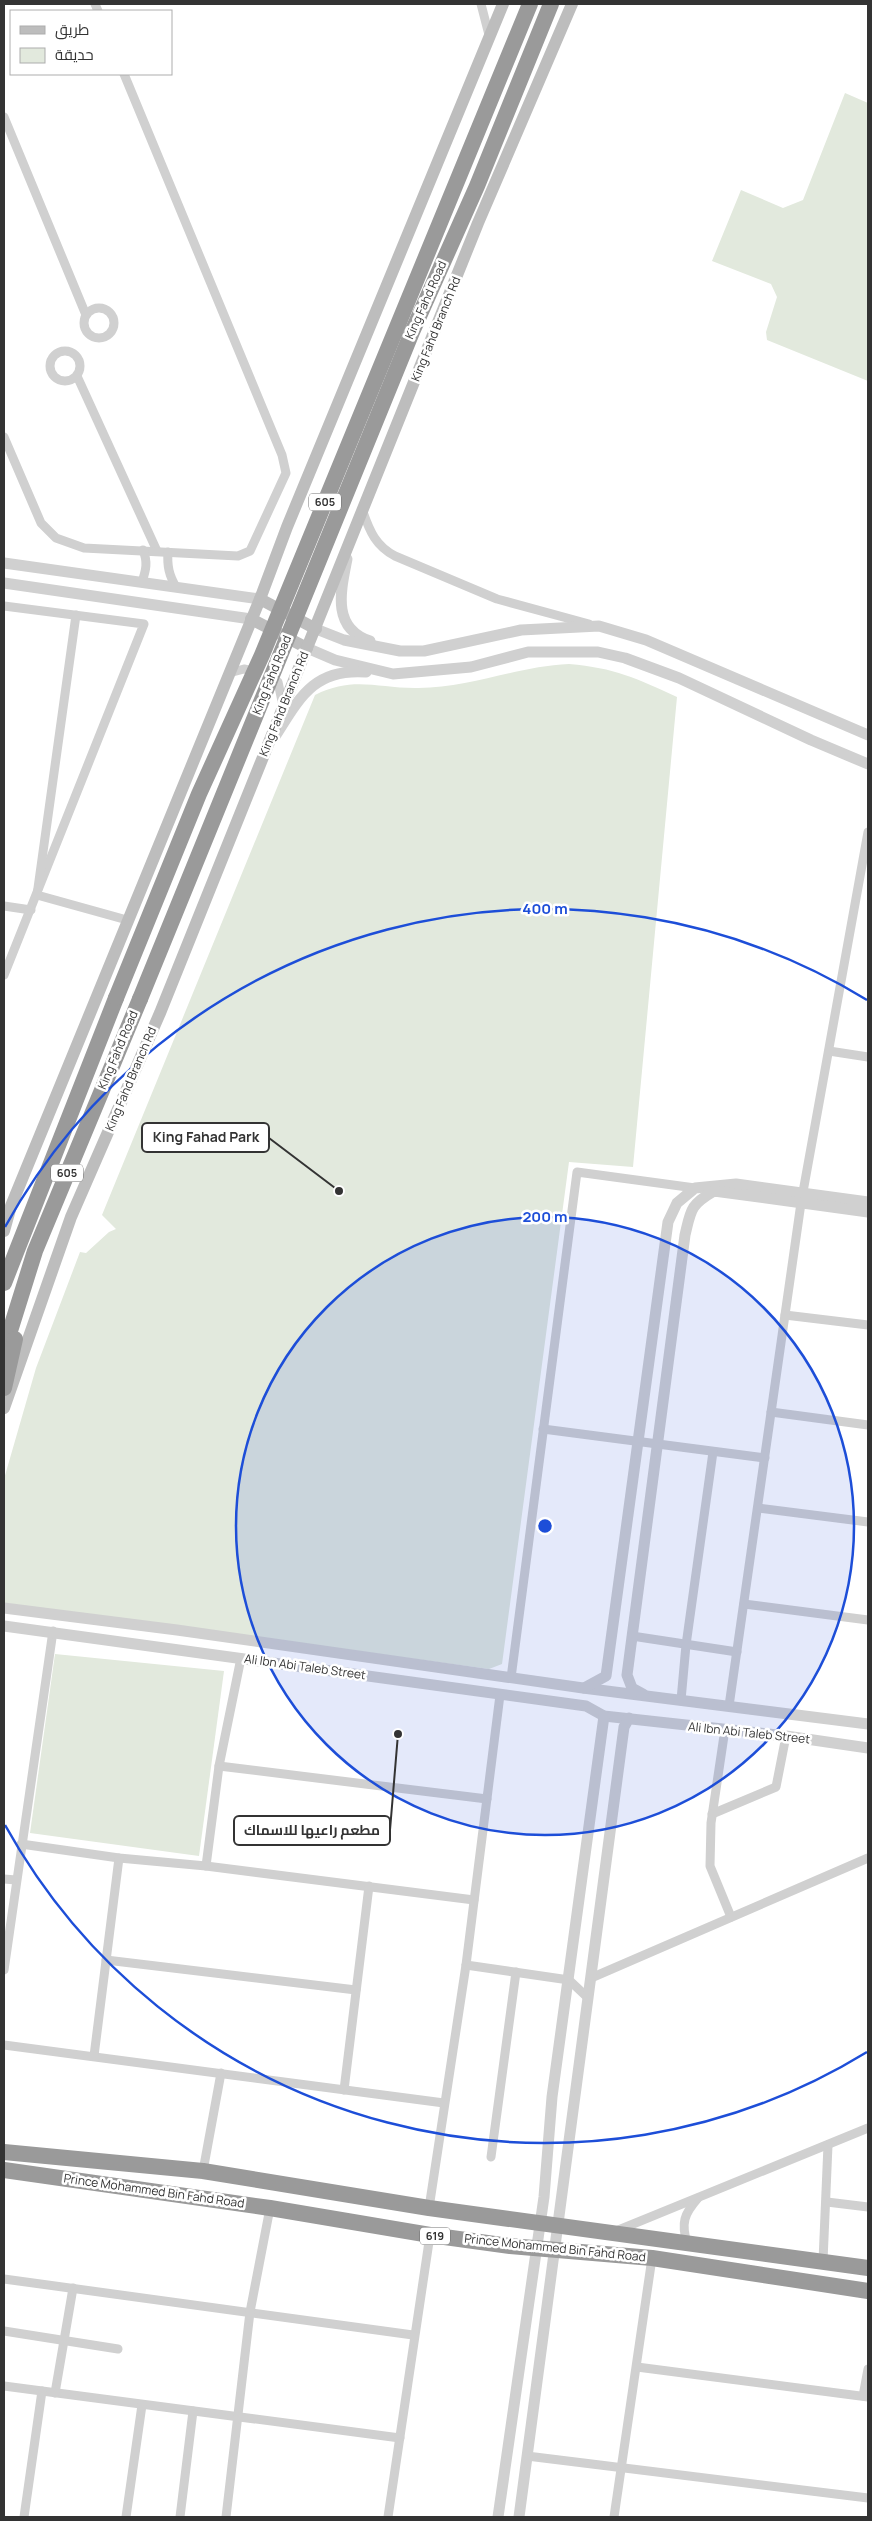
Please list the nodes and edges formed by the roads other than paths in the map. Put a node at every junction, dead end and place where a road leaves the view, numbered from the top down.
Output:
1 (481, 4) edge
2 (503, 4) edge
3 (530, 4) edge
4 (551, 4) edge
5 (572, 4) edge
6 (490, 36) junction
7 (124, 75) edge
8 (4, 117) edge
9 (86, 314) dead end
10 (77, 376) dead end
11 (4, 437) edge
12 (363, 512) junction
13 (348, 548) junction
14 (143, 550) junction
15 (157, 551) junction
16 (168, 552) junction
17 (4, 563) edge
18 (142, 582) junction
19 (4, 583) edge
20 (176, 587) junction
21 (260, 599) junction
22 (4, 606) edge
23 (76, 615) junction
24 (251, 619) junction
25 (599, 626) junction
26 (316, 629) junction
27 (307, 648) junction
28 (400, 651) junction
29 (229, 673) junction
30 (393, 674) junction
31 (282, 706) junction
32 (868, 735) edge
33 (263, 756) junction
34 (868, 764) edge
35 (868, 832) edge
36 (37, 895) junction
37 (4, 906) edge
38 (31, 910) junction
39 (127, 920) junction
40 (4, 975) edge
41 (829, 1051) junction
42 (868, 1057) edge
43 (695, 1188) junction
44 (37, 1194) junction
45 (802, 1198) junction
46 (868, 1202) edge
47 (868, 1212) edge
48 (4, 1231) edge
49 (35, 1251) junction
50 (4, 1265) edge
51 (4, 1283) edge
52 (785, 1315) junction
53 (868, 1325) edge
54 (4, 1350) edge
55 (4, 1388) edge
56 (4, 1408) edge
57 (771, 1412) junction
58 (868, 1425) edge
59 (543, 1429) junction
60 (639, 1440) junction
61 (657, 1444) junction
62 (713, 1452) junction
63 (765, 1458) junction
64 (758, 1508) junction
65 (868, 1522) edge
66 (744, 1604) junction
67 (4, 1608) edge
68 (868, 1620) edge
69 (4, 1626) edge
70 (53, 1631) junction
71 (632, 1636) junction
72 (686, 1645) junction
73 (737, 1652) junction
74 (241, 1658) junction
75 (511, 1678) junction
76 (583, 1688) junction
77 (500, 1695) junction
78 (647, 1696) junction
79 (681, 1700) junction
80 (729, 1706) junction
81 (604, 1716) junction
82 (629, 1718) junction
83 (868, 1724) edge
84 (725, 1729) junction
85 (786, 1736) junction
86 (868, 1748) edge
87 (219, 1766) junction
88 (487, 1799) junction
89 (712, 1814) junction
90 (21, 1844) junction
91 (119, 1858) junction
92 (868, 1858) edge
93 (206, 1866) junction
94 (4, 1879) edge
95 (16, 1880) junction
96 (368, 1886) junction
97 (474, 1900) junction
98 (731, 1917) junction
99 (106, 1960) junction
100 (466, 1965) junction
101 (4, 1970) edge
102 (516, 1972) junction
103 (591, 1978) junction
104 (569, 1980) junction
105 (356, 1990) junction
106 (587, 1997) junction
107 (4, 2045) edge
108 (94, 2056) junction
109 (220, 2073) junction
110 (344, 2090) junction
111 (444, 2103) junction
112 (868, 2128) edge
113 (828, 2145) junction
114 (4, 2152) edge
115 (491, 2157) dead end
116 (4, 2170) edge
117 (203, 2171) junction
118 (827, 2202) junction
119 (686, 2206) junction
120 (868, 2207) edge
121 (270, 2208) junction
122 (429, 2208) junction
123 (539, 2223) junction
124 (558, 2226) junction
125 (612, 2232) junction
126 (430, 2235) junction
127 (687, 2243) junction
128 (536, 2247) junction
129 (555, 2248) junction
130 (652, 2258) junction
131 (823, 2261) junction
132 (868, 2268) edge
133 (4, 2278) edge
134 (73, 2288) junction
135 (868, 2291) edge
136 (250, 2312) junction
137 (4, 2331) edge
138 (413, 2335) junction
139 (64, 2340) junction
140 (118, 2348) dead end
141 (637, 2367) junction
142 (868, 2368) edge
143 (4, 2386) edge
144 (42, 2391) junction
145 (56, 2393) junction
146 (866, 2397) edge
147 (142, 2404) junction
148 (193, 2411) junction
149 (238, 2417) junction
150 (400, 2438) junction
151 (526, 2456) junction
152 (621, 2469) junction
153 (868, 2498) edge
154 (24, 2517) edge
155 (126, 2517) edge
156 (180, 2517) edge
157 (226, 2517) edge
158 (388, 2517) edge
159 (498, 2517) edge
160 (519, 2517) edge
161 (614, 2517) edge

1 - 6 street
2 - 6 main road
3 - 44 highway, King Fahd Road / 605, bridge
4 - 49 highway, King Fahd Road / 605, bridge
5 - 12 main road, King Fahd Branch Rd
6 - 21 main road
7 - 16 street
8 - 9 street
10 - 15 street
11 - 14 street
12 - 13 main road, King Fahd Branch Rd
12 - 25 street
13 - 26 main road, King Fahd Branch Rd
13 - 28 street
14 - 15 street
14 - 18 street
15 - 16 street
16 - 20 street
17 - 18 street
18 - 20 street
19 - 24 street
20 - 21 street
21 - 24 main road
21 - 26 main road
22 - 23 street
23 - 36 street
23 - 36 street
24 - 27 main road
24 - 29 main road
25 - 28 street
25 - 32 street
26 - 27 main road, King Fahd Branch Rd
26 - 28 street
27 - 30 street
27 - 31 main road, King Fahd Branch Rd
29 - 31 street
29 - 39 main road
30 - 33 street
30 - 34 street
31 - 33 main road, King Fahd Branch Rd
33 - 56 main road, King Fahd Branch Rd
35 - 41 street
36 - 38 street
36 - 39 street
37 - 38 street
38 - 40 street
39 - 48 main road
41 - 42 street
41 - 45 street
43 - 45 street
43 - 59 street
43 - 60 street
44 - 50 highway
44 - 51 highway, King Fahd Road / 605
45 - 46 street
45 - 47 street
45 - 52 street
45 - 61 street
49 - 54 highway, King Fahd Road / 605
49 - 55 highway
52 - 53 street
52 - 57 street
57 - 58 street
57 - 63 street
59 - 60 street
59 - 75 street
60 - 61 street
60 - 76 street
61 - 62 street
61 - 71 street
62 - 63 street
62 - 72 street
63 - 64 street
64 - 65 street
64 - 66 street
66 - 68 street
66 - 73 street
67 - 75 street, Ali Ibn Abi Taleb Street
69 - 70 street, Ali Ibn Abi Taleb Street
70 - 74 street, Ali Ibn Abi Taleb Street
70 - 90 street
71 - 72 street
71 - 78 street
72 - 73 street
72 - 79 street
73 - 80 street
74 - 77 street, Ali Ibn Abi Taleb Street
74 - 87 street
75 - 76 street, Ali Ibn Abi Taleb Street
76 - 78 street, Ali Ibn Abi Taleb Street
77 - 81 street, Ali Ibn Abi Taleb Street
77 - 88 street
78 - 79 street, Ali Ibn Abi Taleb Street
79 - 80 street, Ali Ibn Abi Taleb Street
80 - 83 street, Ali Ibn Abi Taleb Street
81 - 82 street, Ali Ibn Abi Taleb Street
81 - 104 street
82 - 84 street, Ali Ibn Abi Taleb Street
82 - 103 street
84 - 85 street, Ali Ibn Abi Taleb Street
84 - 89 street
85 - 86 street, Ali Ibn Abi Taleb Street
85 - 89 street
87 - 88 street
87 - 93 street
88 - 97 street
89 - 98 street
90 - 91 street
90 - 95 street
91 - 93 street
91 - 99 street
92 - 98 street
93 - 96 street
94 - 95 street
95 - 101 street
96 - 97 street
96 - 105 street
97 - 100 street
98 - 103 street
99 - 105 street
99 - 108 street
100 - 102 street
100 - 111 street
102 - 104 street
102 - 115 street
103 - 106 street
104 - 106 street
104 - 123 street
105 - 110 street
106 - 124 street
107 - 108 street
108 - 109 street
109 - 110 street
109 - 117 street
110 - 111 street
111 - 122 street
112 - 113 street
113 - 118 street
113 - 119 street
114 - 117 highway, Prince Mohammed Bin Fahd Road / 619
116 - 121 highway, Prince Mohammed Bin Fahd Road / 619
117 - 122 highway, Prince Mohammed Bin Fahd Road / 619
118 - 120 street
118 - 131 street
119 - 125 street
119 - 127 street
121 - 126 highway, Prince Mohammed Bin Fahd Road / 619
121 - 136 street
122 - 123 highway, Prince Mohammed Bin Fahd Road / 619
123 - 124 highway, Prince Mohammed Bin Fahd Road / 619
123 - 128 street
124 - 125 highway, Prince Mohammed Bin Fahd Road / 619
124 - 129 street
125 - 127 highway, Prince Mohammed Bin Fahd Road / 619
126 - 128 highway, Prince Mohammed Bin Fahd Road / 619
126 - 138 street
127 - 131 highway, Prince Mohammed Bin Fahd Road / 619
128 - 129 highway, Prince Mohammed Bin Fahd Road / 619
128 - 159 street
129 - 130 highway, Prince Mohammed Bin Fahd Road / 619
129 - 151 street
130 - 135 highway, Prince Mohammed Bin Fahd Road / 619
130 - 141 street
131 - 132 highway, Prince Mohammed Bin Fahd Road / 619
133 - 134 street
134 - 136 street
134 - 139 street
136 - 138 street
136 - 149 street
137 - 139 street
138 - 150 street
139 - 140 street
139 - 145 street
141 - 146 street
141 - 152 street
142 - 146 street
143 - 144 street
144 - 145 street
144 - 154 street
145 - 147 street
147 - 148 street
147 - 155 street
148 - 149 street
148 - 156 street
149 - 150 street
149 - 157 street
150 - 158 street
151 - 152 street
151 - 160 street
152 - 153 street
152 - 161 street

